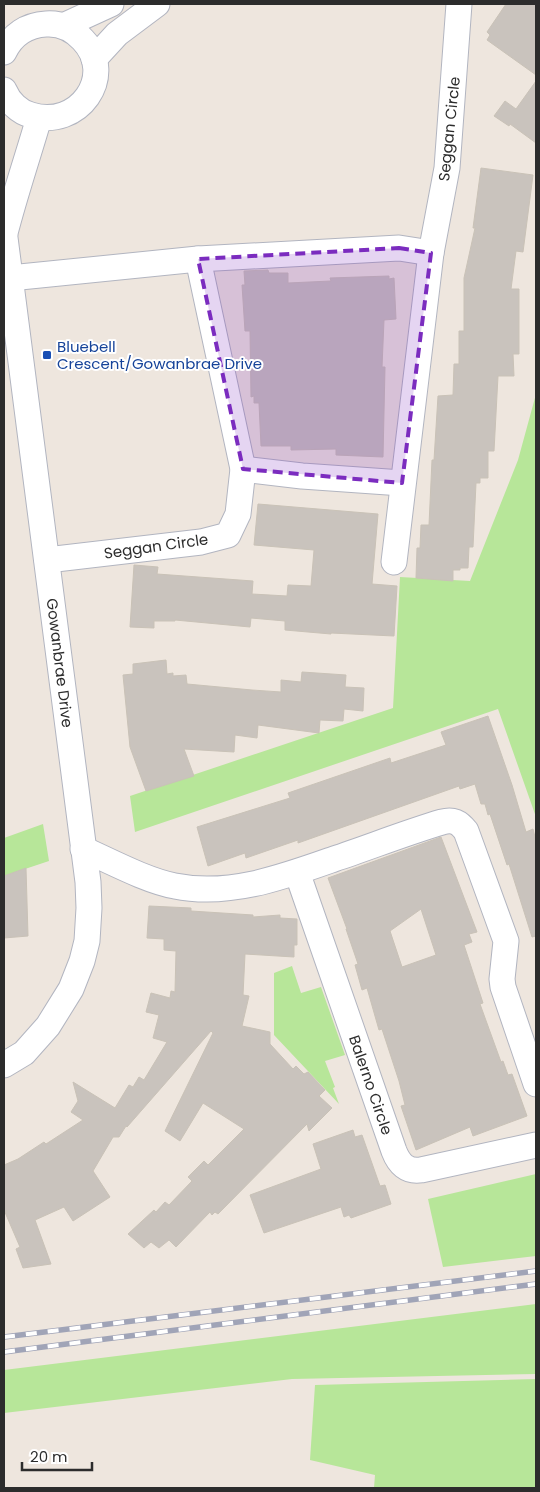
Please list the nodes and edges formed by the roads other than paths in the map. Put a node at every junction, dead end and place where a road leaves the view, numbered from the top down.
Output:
1 (111, 4) edge
2 (157, 4) edge
3 (459, 4) edge
4 (14, 23) edge
5 (63, 26) junction
6 (4, 52) edge
7 (94, 58) junction
8 (4, 97) edge
9 (39, 118) junction
10 (4, 231) edge
11 (431, 253) junction
12 (198, 259) junction
13 (10, 278) junction
14 (243, 469) junction
15 (402, 483) junction
16 (47, 560) junction
17 (394, 562) dead end
18 (83, 849) junction
19 (297, 872) junction
20 (4, 1065) edge
21 (536, 1084) edge
22 (536, 1145) edge

1 - 5 street
2 - 7 street
3 - 11 street, Seggan Circle
4 - 5 street
4 - 6 street
5 - 7 street
7 - 9 street
8 - 9 street
9 - 10 street, Gowanbrae Drive
10 - 13 street, Gowanbrae Drive
11 - 12 street
11 - 15 street, Seggan Circle
12 - 13 street
12 - 14 street, Seggan Circle
13 - 16 street, Gowanbrae Drive
14 - 15 street
14 - 16 street, Seggan Circle
15 - 17 street, Seggan Circle
16 - 18 street, Gowanbrae Drive
18 - 19 street
18 - 20 street, Gowanbrae Drive
19 - 21 street
19 - 22 street, Balerno Circle

